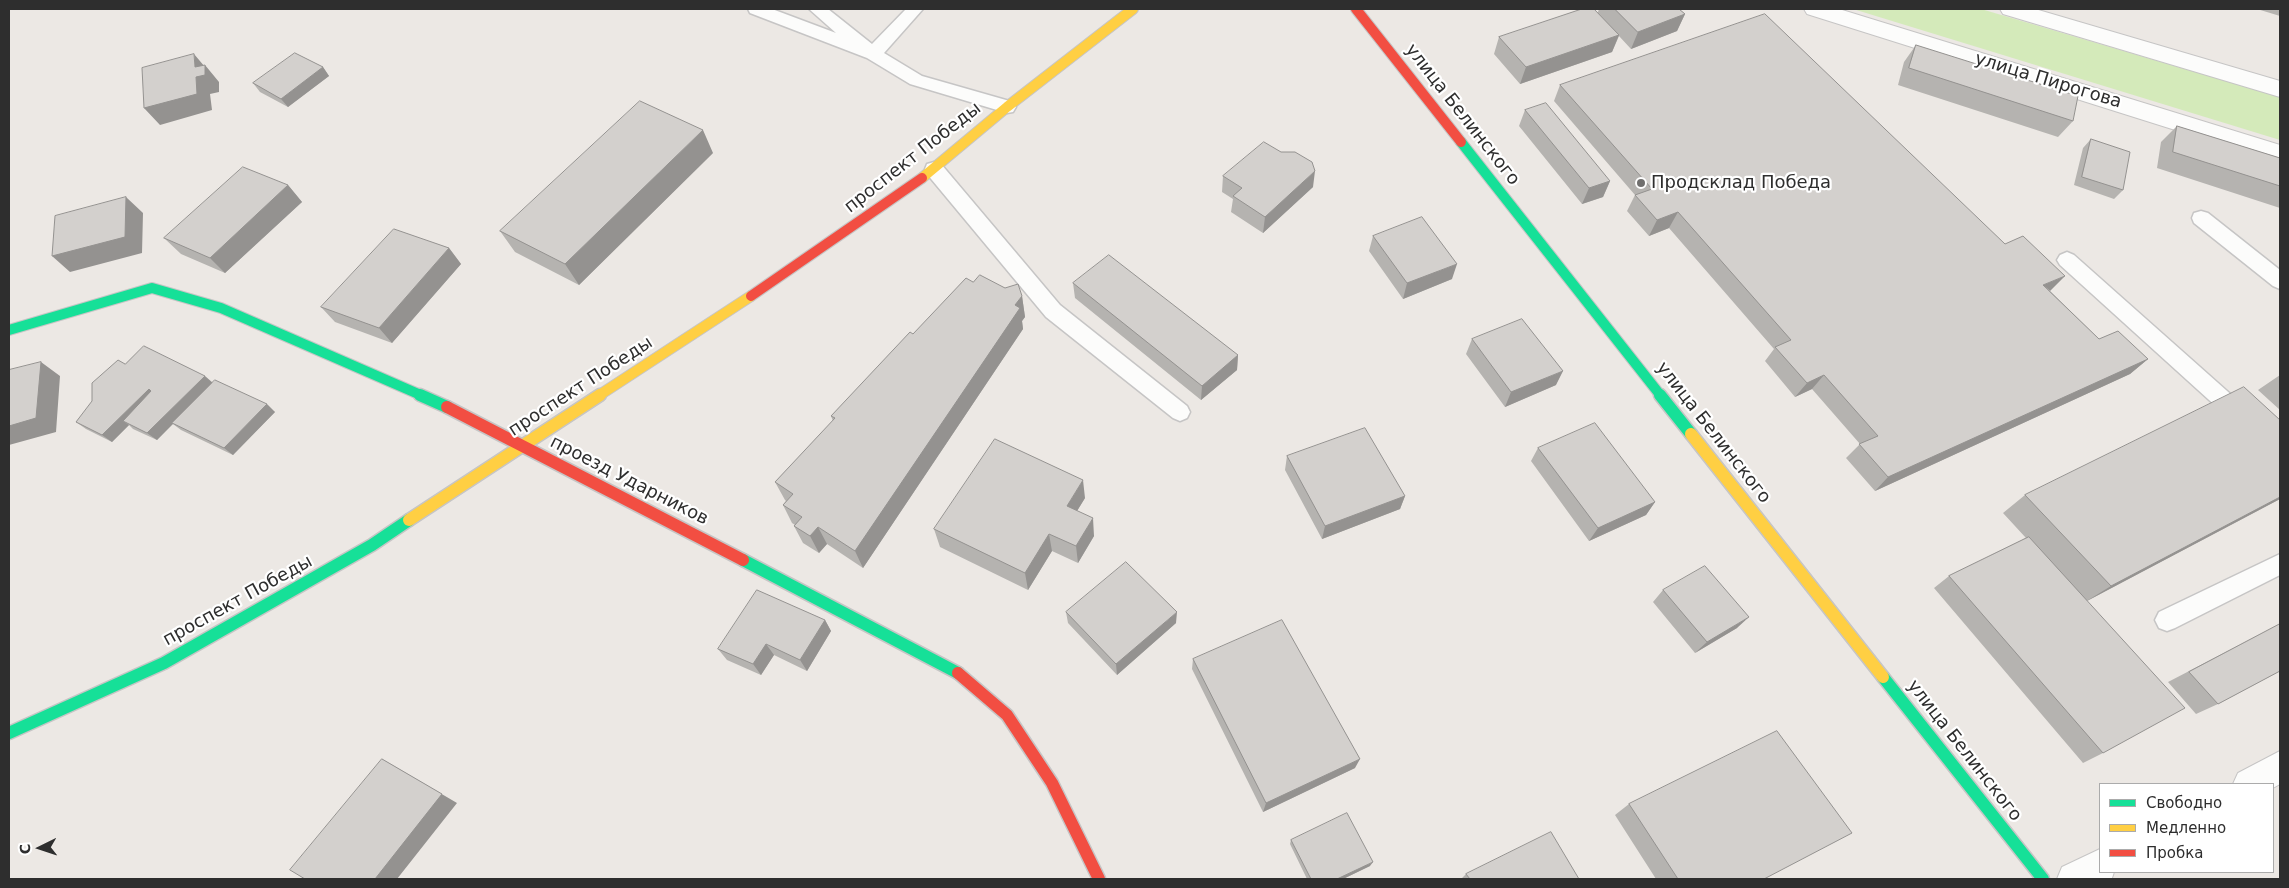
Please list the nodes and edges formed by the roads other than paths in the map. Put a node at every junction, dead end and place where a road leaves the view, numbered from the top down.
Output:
1 (756, 9) edge
2 (817, 9) edge
3 (915, 9) edge
4 (1133, 9) edge
5 (1356, 9) edge
6 (1815, 9) edge
7 (2011, 9) edge
8 (873, 54) junction
9 (2280, 89) edge
10 (1007, 107) junction
11 (2280, 154) edge
12 (934, 169) junction
13 (2201, 218) dead end
14 (2067, 260) dead end
15 (2280, 281) edge
16 (9, 330) edge
17 (1180, 412) dead end
18 (523, 445) junction
19 (2280, 451) edge
20 (2280, 564) edge
21 (2167, 620) dead end
22 (9, 733) edge
23 (2280, 767) edge
24 (2251, 783) edge
25 (2099, 866) edge
26 (1099, 879) edge
27 (2043, 879) edge
28 (2074, 879) edge

1 - 8 lane
2 - 8 lane
3 - 8 lane
4 - 10 street, проспект Победы
5 - 27 street, улица Белинского
6 - 11 street, улица Пирогова
7 - 9 street
8 - 10 lane
10 - 12 street, проспект Победы
12 - 17 lane
12 - 18 street, проспект Победы
13 - 15 lane
14 - 19 lane
16 - 18 street, проезд Ударников
18 - 22 street, проспект Победы
18 - 26 street, проезд Ударников
20 - 21 lane
23 - 24 street
25 - 28 street

